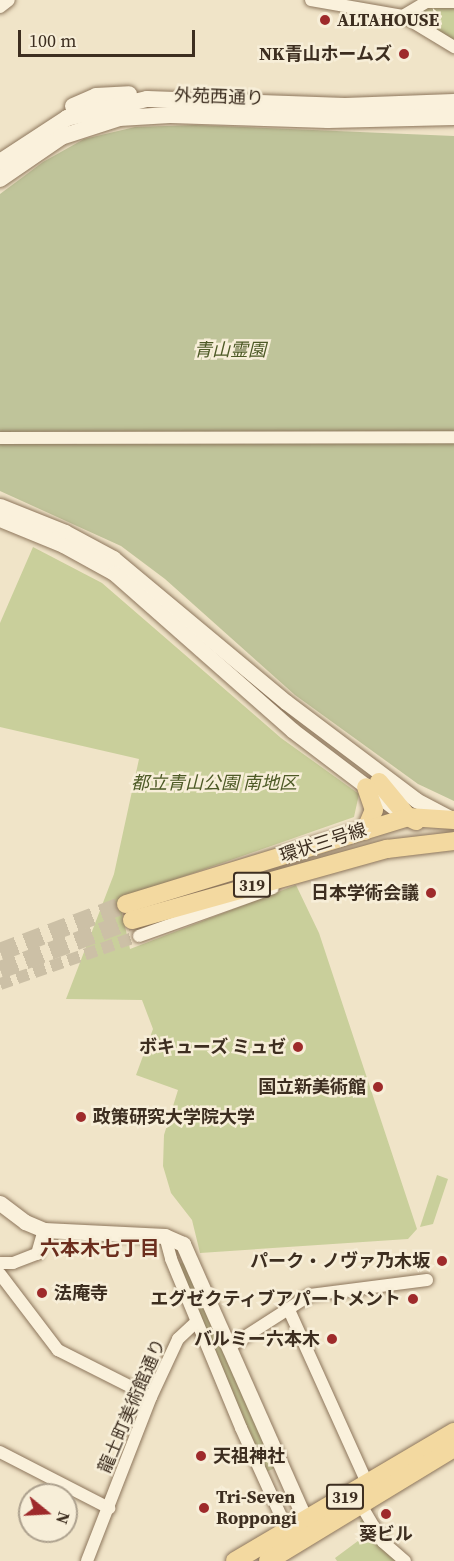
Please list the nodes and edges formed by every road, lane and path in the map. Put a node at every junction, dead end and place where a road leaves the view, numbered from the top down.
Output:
1 (9, 0) edge
2 (311, 0) edge
3 (454, 2) edge
4 (0, 7) edge
5 (403, 16) junction
6 (454, 47) edge
7 (454, 102) edge
8 (454, 117) edge
9 (2, 161) edge
10 (0, 179) edge
11 (454, 436) edge
12 (0, 438) edge
13 (0, 506) edge
14 (0, 519) edge
15 (307, 720) junction
16 (373, 784) junction
17 (408, 817) junction
18 (454, 820) edge
19 (365, 831) junction
20 (454, 831) edge
21 (454, 841) edge
22 (373, 853) junction
23 (0, 1203) edge
24 (44, 1230) junction
25 (165, 1236) junction
26 (0, 1263) edge
27 (0, 1274) edge
28 (427, 1280) dead end
29 (289, 1310) junction
30 (196, 1322) junction
31 (229, 1347) junction
32 (151, 1397) junction
33 (454, 1432) edge
34 (454, 1448) edge
35 (0, 1452) edge
36 (367, 1484) junction
37 (361, 1504) junction
38 (109, 1508) junction
39 (308, 1528) junction
40 (288, 1531) junction
41 (87, 1561) edge
42 (235, 1561) edge
43 (268, 1561) edge
44 (405, 1561) edge

1 - 4 street
2 - 5 street
3 - 5 street
5 - 6 street
7 - 9 main road, 外苑西通り
8 - 10 main road, 外苑西通り
11 - 12 street
13 - 15 street
14 - 16 street
15 - 16 street
15 - 18 street
16 - 17 main road
16 - 19 main road
17 - 18 main road, 環状三号線 / 319
17 - 19 main road, 環状三号線 / 319
17 - 20 main road
17 - 22 main road
19 - 22 main road, 環状三号線 / 319
21 - 22 main road, 環状三号線 / 319
23 - 24 street
24 - 25 street
24 - 26 street
25 - 30 street
25 - 31 street
27 - 32 street
28 - 29 street
29 - 31 street
29 - 36 street
30 - 32 street, 龍土町美術館通り
30 - 40 street
31 - 39 street
32 - 38 street, 龍土町美術館通り
33 - 36 main road, 319
34 - 37 main road, 319
35 - 38 street
36 - 37 street
36 - 39 main road, 319
37 - 39 main road, 319
37 - 44 street
38 - 41 street, 龍土町美術館通り
39 - 40 main road, 319
39 - 43 main road, 319
40 - 42 main road, 319

